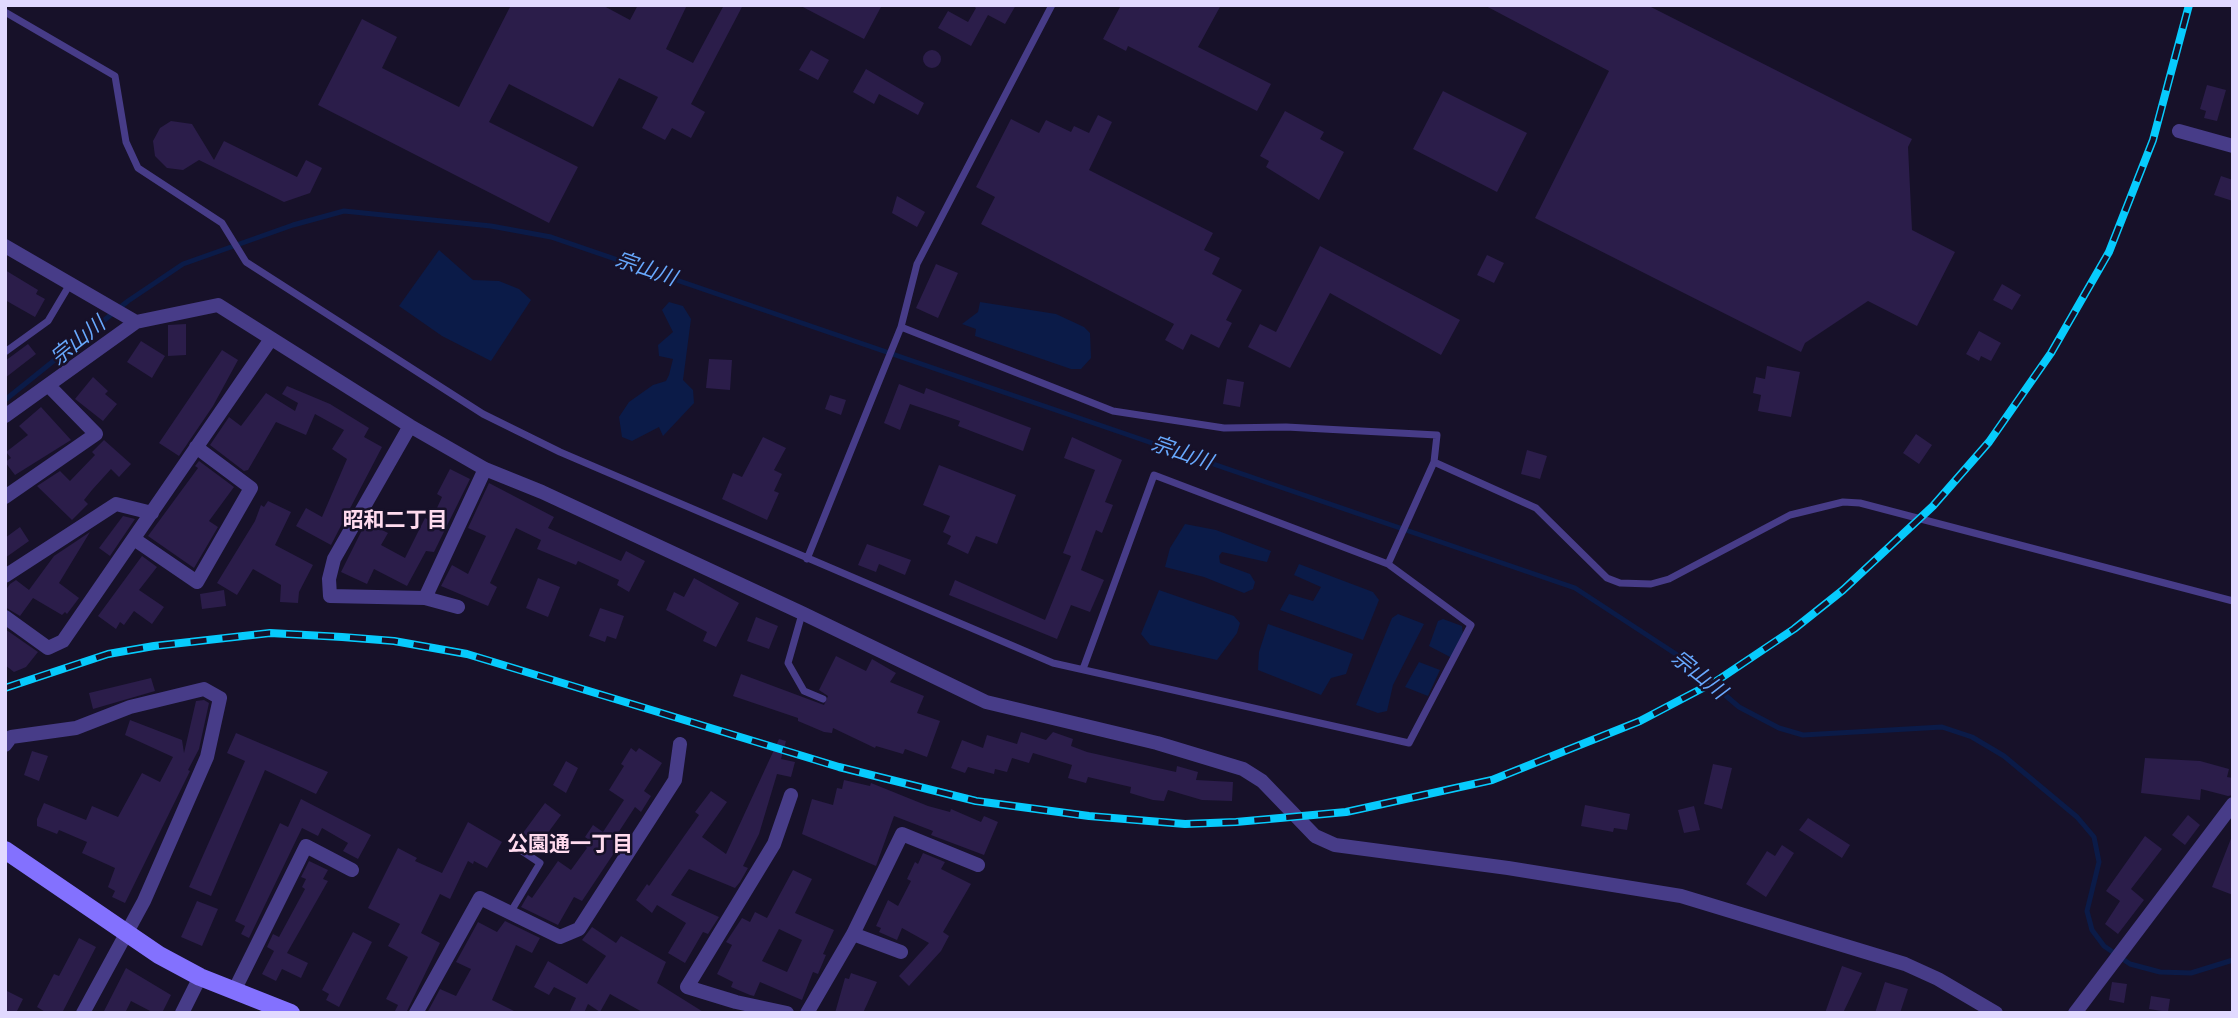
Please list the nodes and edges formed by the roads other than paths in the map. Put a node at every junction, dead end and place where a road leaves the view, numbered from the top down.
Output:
1 (1052, 5) edge
2 (5, 12) edge
3 (2179, 131) dead end
4 (2233, 146) edge
5 (5, 246) edge
6 (70, 284) junction
7 (136, 322) junction
8 (901, 327) junction
9 (271, 339) junction
10 (5, 352) edge
11 (48, 385) junction
12 (5, 416) edge
13 (410, 426) junction
14 (196, 447) junction
15 (1434, 462) junction
16 (485, 469) junction
17 (5, 497) edge
18 (152, 513) junction
19 (134, 539) junction
20 (807, 559) junction
21 (1388, 564) junction
22 (5, 576) edge
23 (425, 598) junction
24 (2233, 601) edge
25 (458, 607) dead end
26 (803, 613) junction
27 (5, 617) edge
28 (1083, 669) junction
29 (823, 699) dead end
30 (680, 744) dead end
31 (5, 745) edge
32 (790, 795) dead end
33 (2233, 804) edge
34 (519, 849) dead end
35 (5, 850) edge
36 (978, 865) dead end
37 (352, 870) dead end
38 (510, 913) junction
39 (125, 934) junction
40 (853, 934) junction
41 (901, 953) dead end
42 (200, 977) junction
43 (234, 991) junction
44 (734, 1008) edge
45 (83, 1013) edge
46 (183, 1013) edge
47 (291, 1013) edge
48 (416, 1013) edge
49 (787, 1013) edge
50 (807, 1013) edge
51 (1996, 1013) edge
52 (2074, 1013) edge

1 - 8 lane
2 - 20 lane
3 - 4 street
5 - 6 street
6 - 7 street
6 - 10 lane
7 - 9 street
7 - 11 street
8 - 15 lane
8 - 20 lane
9 - 13 street
9 - 14 street
11 - 12 street
11 - 17 street
13 - 16 street
13 - 23 street
14 - 18 street
14 - 19 street
15 - 21 lane
15 - 24 lane
16 - 23 street
16 - 26 street
18 - 19 street
18 - 22 street
19 - 27 street
20 - 28 lane
21 - 28 lane
21 - 28 lane
23 - 25 street
26 - 29 lane
26 - 51 street
30 - 38 street
31 - 39 street
32 - 44 street
33 - 52 street
34 - 38 lane
35 - 39 street
36 - 40 street
37 - 43 street
38 - 48 street
39 - 42 street
39 - 45 street
40 - 41 street
40 - 50 street
42 - 43 street
42 - 46 street
43 - 47 street
44 - 49 street

